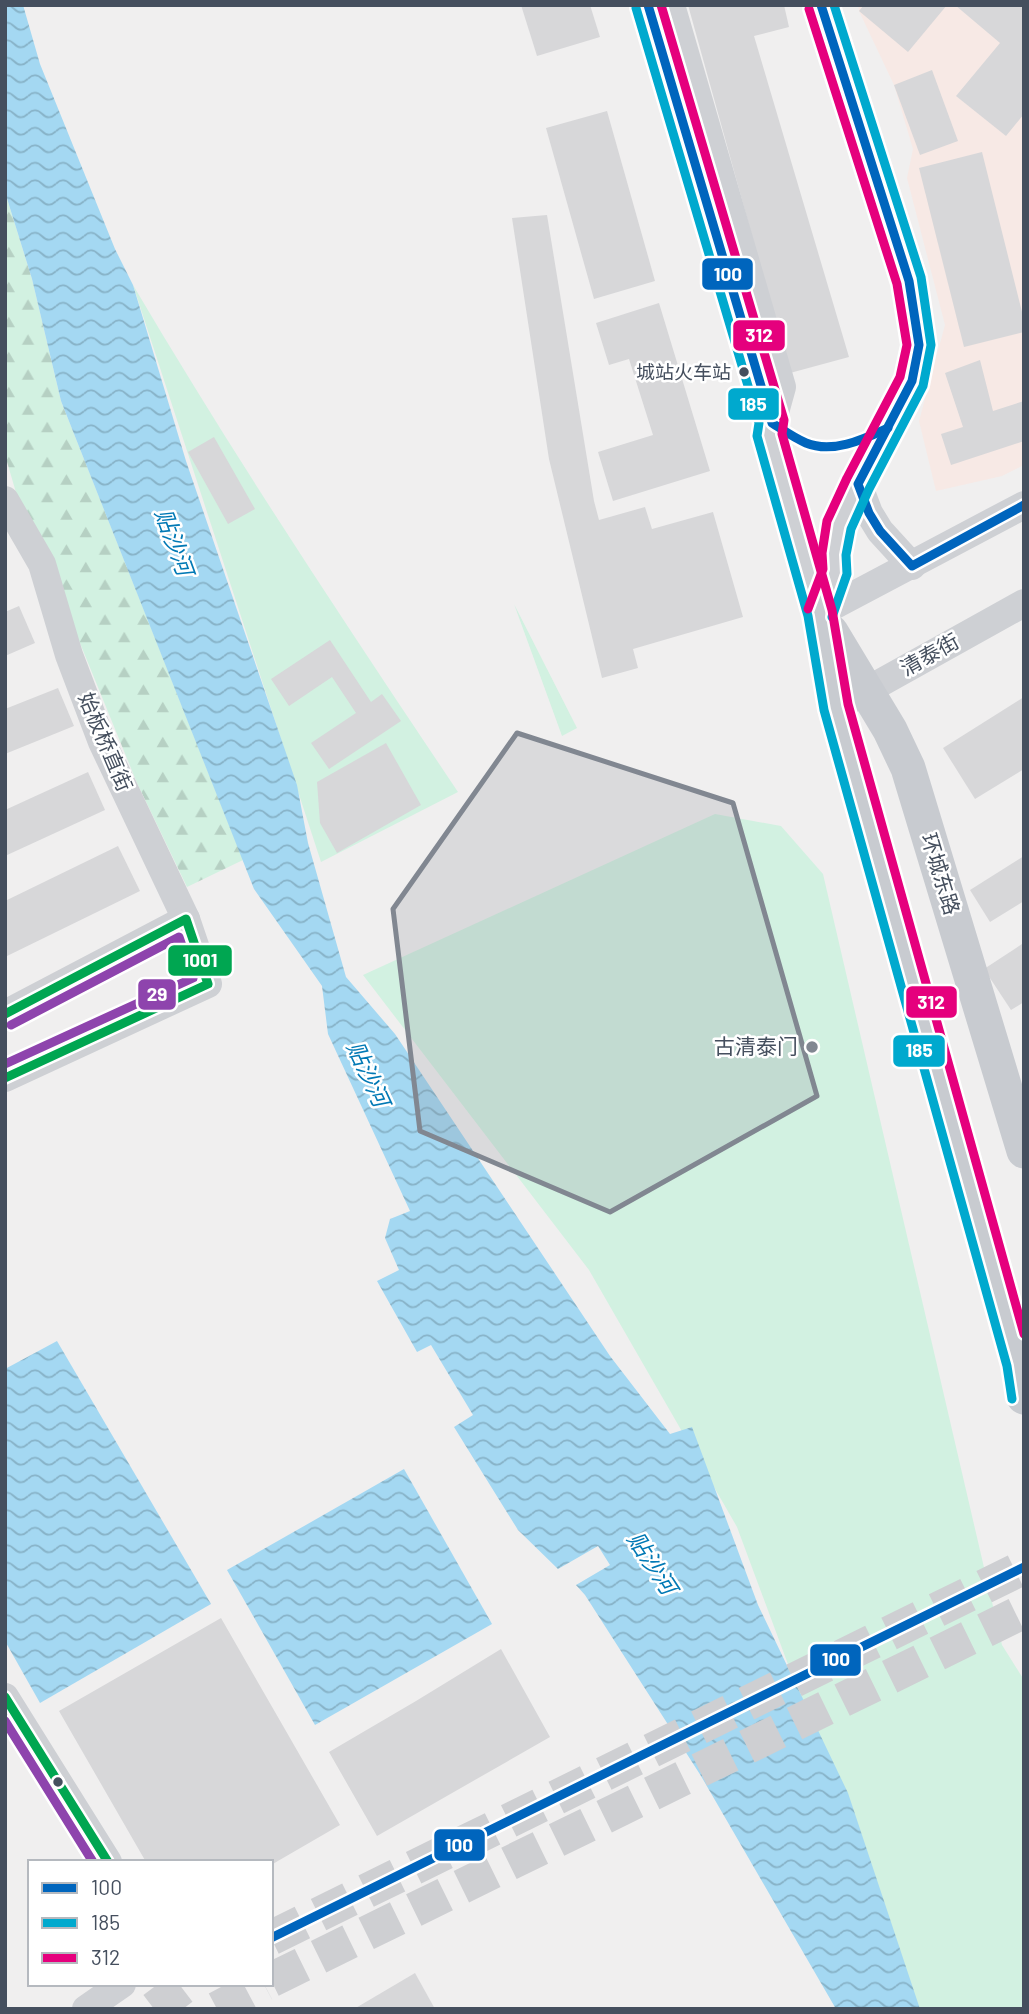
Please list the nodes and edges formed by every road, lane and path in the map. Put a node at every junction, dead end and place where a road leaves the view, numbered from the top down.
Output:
1 (671, 5) edge
2 (821, 5) edge
3 (858, 484) junction
4 (5, 500) edge
5 (1024, 505) edge
6 (912, 566) junction
7 (1024, 603) edge
8 (820, 613) junction
9 (867, 691) junction
10 (836, 707) junction
11 (186, 919) junction
12 (5, 1014) edge
13 (5, 1078) edge
14 (1024, 1151) edge
15 (1000, 1297) junction
16 (1024, 1346) edge
17 (1024, 1397) edge
18 (5, 1698) edge
19 (107, 1860) edge
20 (119, 1986) edge
21 (86, 2009) edge

1 - 8 street, 环城东路
2 - 3 street
3 - 6 street
3 - 8 street
4 - 11 street, 始板桥直街
5 - 6 street
6 - 8 street
7 - 9 street, 清泰街
8 - 9 main road, 环城东路
8 - 10 main road, 环城东路
9 - 10 street, 清泰街
9 - 14 main road, 环城东路
10 - 15 main road, 环城东路
11 - 12 street
11 - 13 street, 始板桥直街
15 - 16 main road
15 - 17 main road
18 - 19 street
20 - 21 street

